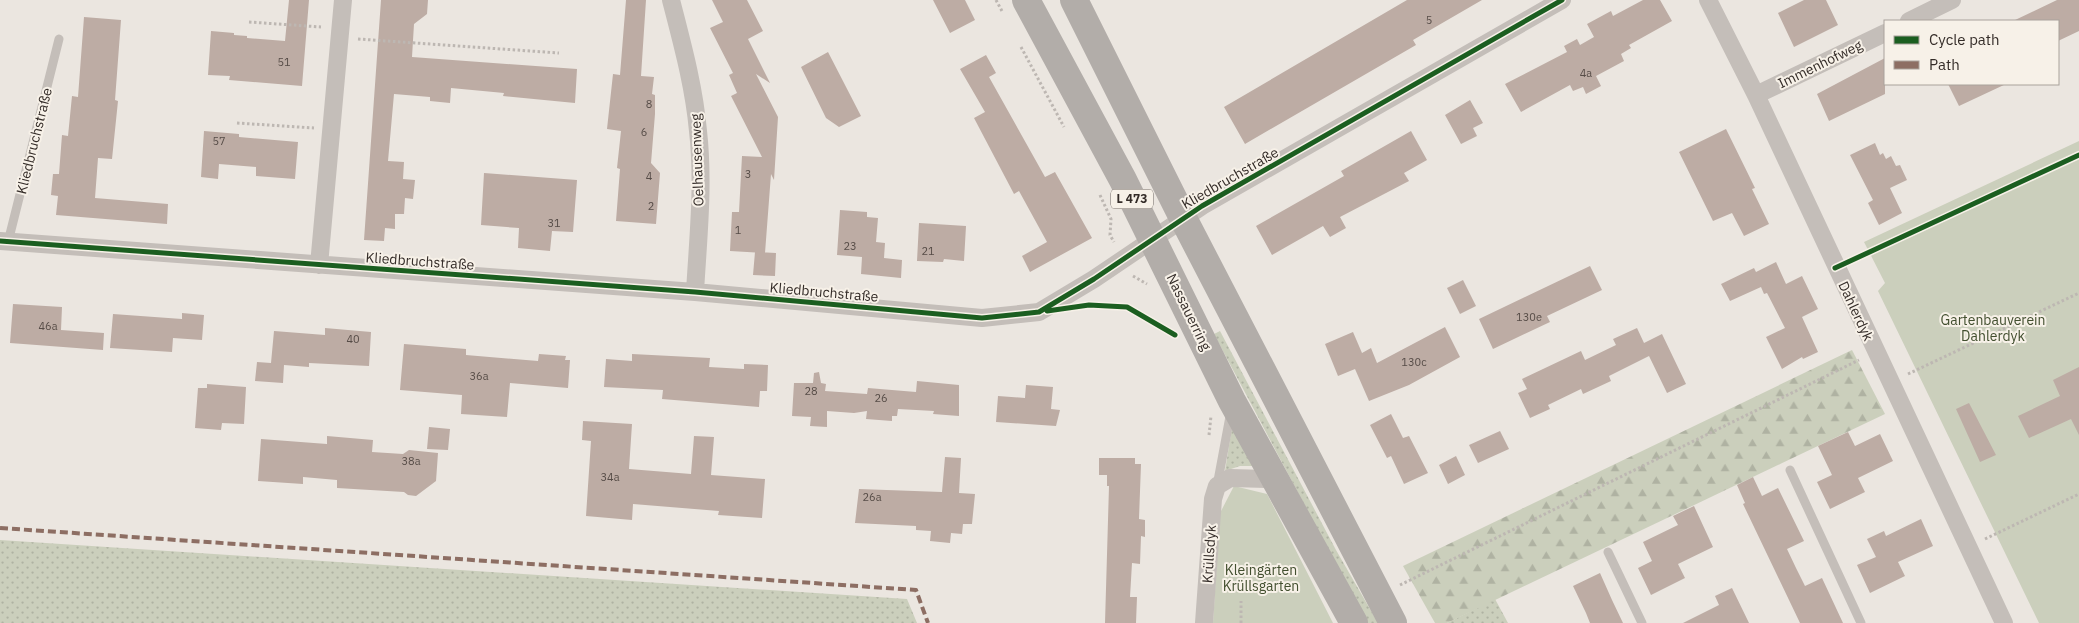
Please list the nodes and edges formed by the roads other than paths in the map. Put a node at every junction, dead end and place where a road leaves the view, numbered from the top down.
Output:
1 (343, 0) edge
2 (670, 0) edge
3 (1026, 0) edge
4 (1074, 0) edge
5 (1562, 0) edge
6 (1708, 0) edge
7 (1952, 0) edge
8 (1910, 20) edge
9 (1884, 32) edge
10 (59, 39) dead end
11 (1756, 96) junction
12 (1183, 218) junction
13 (1153, 240) junction
14 (4, 242) edge
15 (320, 265) junction
16 (695, 292) junction
17 (1232, 401) junction
18 (1790, 470) dead end
19 (1277, 483) junction
20 (1217, 486) junction
21 (1608, 552) dead end
22 (1204, 623) edge
23 (1354, 623) edge
24 (1393, 623) edge
25 (1642, 623) edge
26 (1861, 623) edge
27 (2004, 623) edge

1 - 15 street
2 - 16 street, Oelhausenweg
3 - 13 main road, Nassauerring / L 473
4 - 12 main road, L 473
5 - 12 street, Kliedbruchstraße
6 - 11 street, Dahlerdyk
7 - 8 street
9 - 11 street, Immenhofweg
10 - 14 lane, Kliedbruchstraße
11 - 27 street, Dahlerdyk
12 - 13 street, Kliedbruchstraße
12 - 24 main road, L 473
13 - 16 street, Kliedbruchstraße
13 - 17 main road, Nassauerring / L 473
14 - 15 street, Kliedbruchstraße
15 - 16 street, Kliedbruchstraße
17 - 19 main road, Nassauerring / L 473
17 - 20 lane, Krüllsdyk
18 - 26 lane
19 - 20 street
19 - 23 main road, Nassauerring / L 473
20 - 22 street, Krüllsdyk
21 - 25 lane

